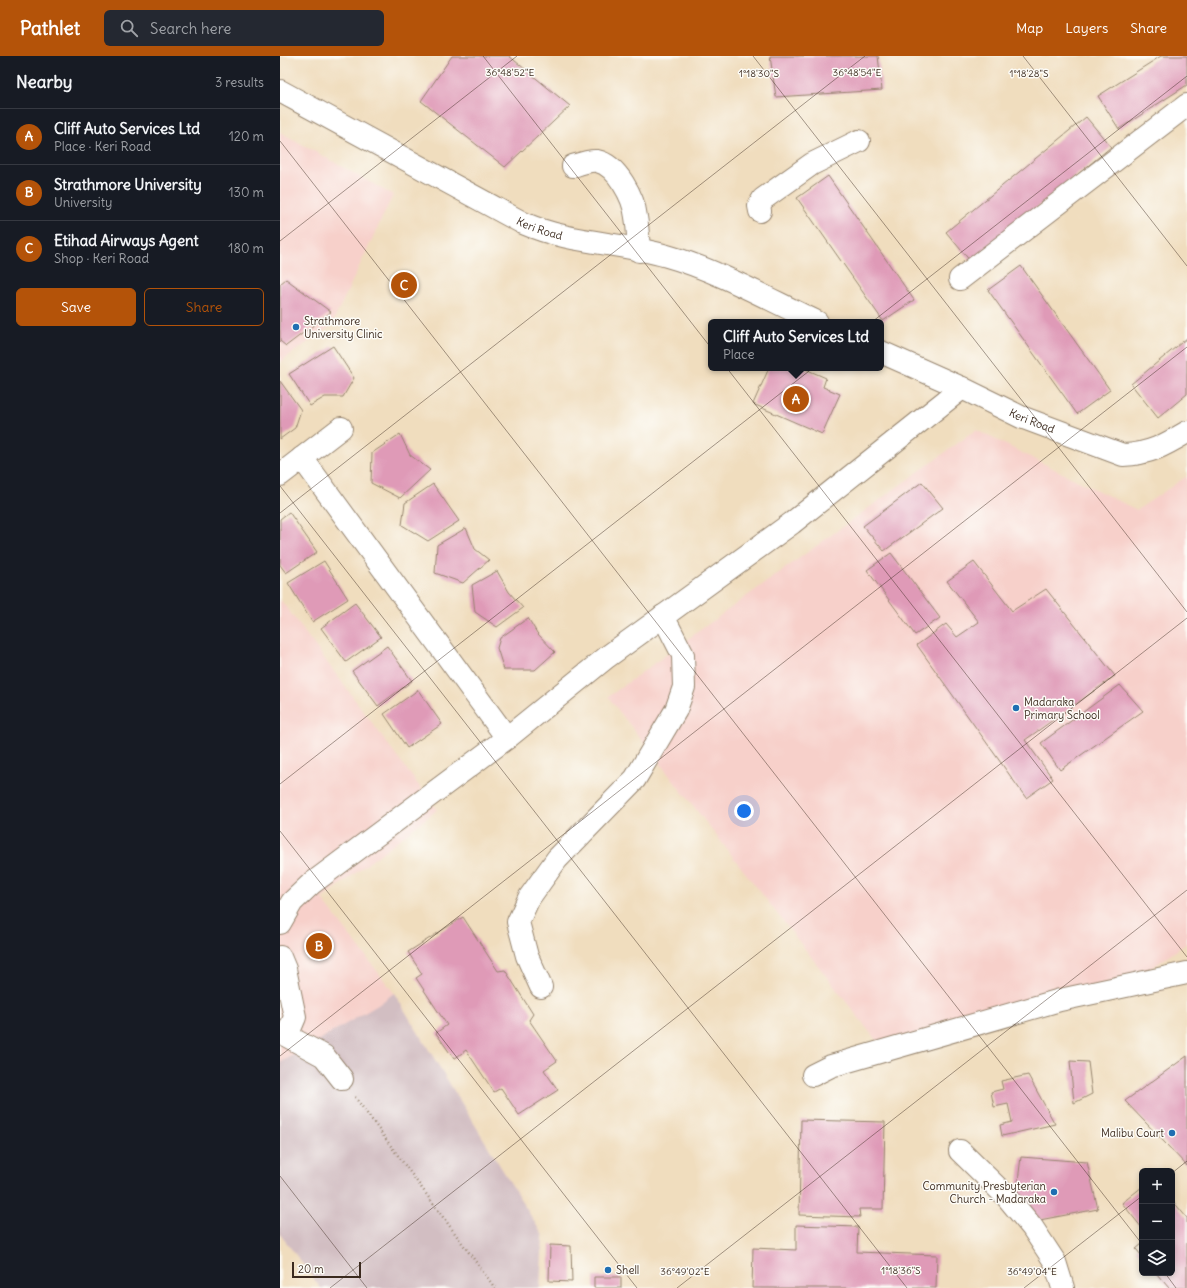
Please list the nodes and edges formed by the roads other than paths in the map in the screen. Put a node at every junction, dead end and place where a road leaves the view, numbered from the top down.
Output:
1 (280, 91) edge
2 (1187, 105) edge
3 (859, 141) dead end
4 (573, 166) dead end
5 (760, 211) dead end
6 (639, 251) junction
7 (960, 279) dead end
8 (811, 319) edge
9 (884, 353) edge
10 (962, 388) junction
11 (341, 428) dead end
12 (1187, 432) edge
13 (302, 458) junction
14 (280, 475) edge
15 (663, 616) junction
16 (507, 738) junction
17 (281, 917) edge
18 (282, 964) edge
19 (1187, 973) edge
20 (541, 987) dead end
21 (283, 1038) edge
22 (813, 1075) dead end
23 (342, 1079) road end
24 (960, 1151) dead end
25 (1063, 1288) edge

1 - 6 street, Keri Road
2 - 7 street
3 - 5 street
4 - 6 street
6 - 8 street, Keri Road
9 - 10 street, Keri Road
10 - 12 street, Keri Road
10 - 15 street
11 - 13 street
13 - 14 street
13 - 16 street
15 - 16 street
15 - 20 street
16 - 17 street
18 - 21 street
19 - 22 street
21 - 23 street
24 - 25 street

